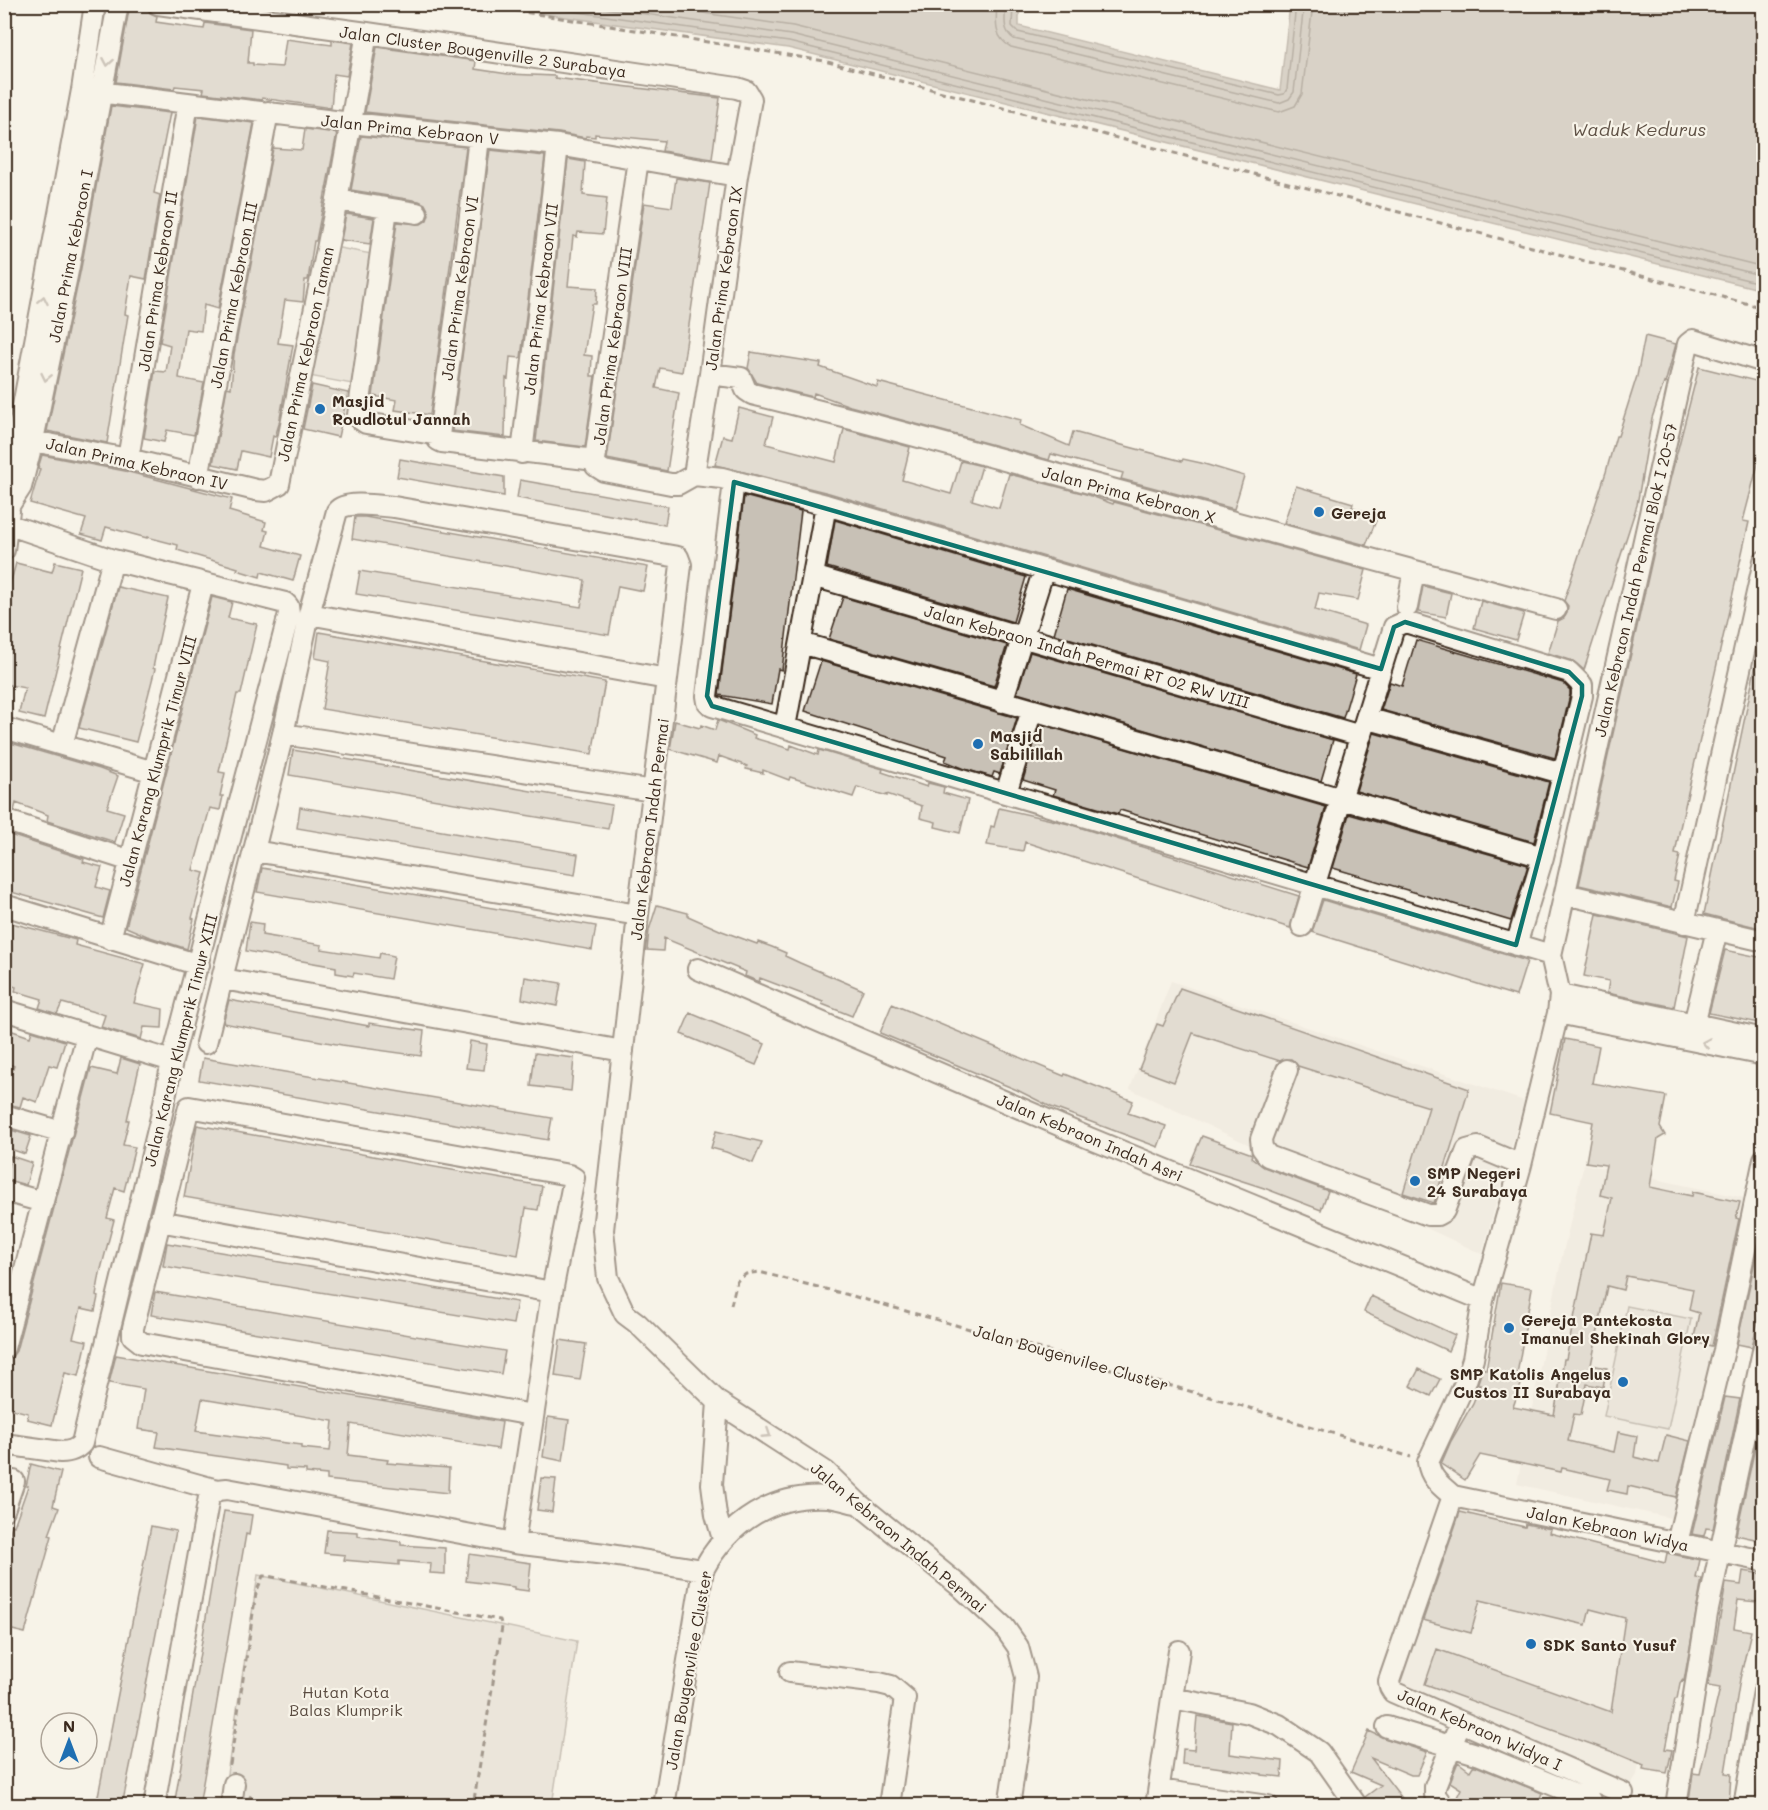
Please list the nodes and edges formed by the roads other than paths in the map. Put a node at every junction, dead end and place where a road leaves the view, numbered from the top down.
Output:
1 (95, 4) edge
2 (118, 4) edge
3 (158, 4) edge
4 (367, 33) junction
5 (737, 88) joint
6 (82, 90) junction
7 (102, 92) junction
8 (188, 103) junction
9 (268, 112) junction
10 (351, 123) junction
11 (479, 136) junction
12 (558, 145) junction
13 (638, 159) junction
14 (737, 176) junction
15 (337, 200) junction
16 (387, 209) junction
17 (417, 213) dead end
18 (1764, 362) edge
19 (723, 376) junction
20 (439, 435) junction
21 (25, 439) junction
22 (522, 453) junction
23 (128, 459) junction
24 (595, 460) junction
25 (198, 477) junction
26 (714, 478) junction
27 (4, 481) edge
28 (256, 490) joint
29 (826, 506) junction
30 (7, 510) edge
31 (4, 550) edge
32 (114, 560) junction
33 (1764, 561) edge
34 (1044, 569) junction
35 (1414, 571) junction
36 (813, 576) junction
37 (203, 584) junction
38 (1407, 607) dead end
39 (1556, 609) dead end
40 (309, 614) junction
41 (1023, 637) junction
42 (801, 643) junction
43 (1381, 669) junction
44 (668, 679) junction
45 (1002, 702) junction
46 (1032, 710) junction
47 (785, 727) junction
48 (1363, 727) junction
49 (4, 728) edge
50 (283, 734) junction
51 (62, 745) junction
52 (154, 772) junction
53 (1562, 773) junction
54 (653, 791) junction
55 (1006, 793) junction
56 (1341, 800) junction
57 (4, 820) edge
58 (254, 851) junction
59 (1543, 857) junction
60 (131, 861) junction
61 (1315, 885) junction
62 (1565, 894) junction
63 (4, 904) edge
64 (638, 915) junction
65 (1684, 923) junction
66 (1302, 926) dead end
67 (1717, 930) junction
68 (110, 939) junction
69 (1764, 941) edge
70 (1516, 945) junction
71 (1551, 955) junction
72 (199, 965) junction
73 (698, 969) dead end
74 (223, 979) junction
75 (1559, 1004) junction
76 (4, 1010) edge
77 (1627, 1018) junction
78 (1694, 1024) junction
79 (87, 1035) junction
80 (1764, 1040) edge
81 (206, 1043) dead end
82 (623, 1051) junction
83 (1764, 1055) edge
84 (172, 1061) junction
85 (1287, 1070) dead end
86 (4, 1115) edge
87 (62, 1132) junction
88 (1764, 1159) edge
89 (1521, 1165) junction
90 (4, 1191) edge
91 (43, 1202) junction
92 (159, 1221) junction
93 (552, 1292) junction
94 (1483, 1300) junction
95 (11, 1301) edge
96 (5, 1343) edge
97 (1764, 1346) edge
98 (718, 1402) junction
99 (532, 1415) junction
100 (4, 1444) edge
101 (99, 1457) dead end
102 (14, 1481) dead end
103 (217, 1490) junction
104 (1453, 1496) junction
105 (859, 1504) junction
106 (4, 1510) edge
107 (723, 1539) junction
108 (514, 1543) junction
109 (1677, 1543) junction
110 (1719, 1552) junction
111 (1764, 1561) edge
112 (703, 1570) junction
113 (1179, 1651) dead end
114 (790, 1672) dead end
115 (1764, 1691) edge
116 (1172, 1698) junction
117 (1460, 1721) junction
118 (1388, 1727) dead end
119 (1452, 1746) junction
120 (1597, 1781) junction
121 (234, 1784) road end
122 (1623, 1793) dead end
123 (1157, 1798) edge
124 (1589, 1803) edge
125 (1676, 1805) edge
126 (154, 1806) edge
127 (231, 1806) edge
128 (664, 1806) edge
129 (889, 1806) edge
130 (1009, 1806) edge
131 (1268, 1806) edge
132 (1357, 1806) edge
133 (1443, 1806) edge
134 (1744, 1806) edge

1 - 6 street, Jalan Prima Kebraon I
2 -> 7 street, Jalan Prima Kebraon I
3 - 4 street, Jalan Cluster Bougenville 2 Surabaya
4 - 5 street, Jalan Cluster Bougenville 2 Surabaya
4 - 10 street, Jalan Prima Kebraon Taman
5 - 14 street, Jalan Prima Kebraon IX
6 - 7 street, Jalan Prima Kebraon V
21 -> 6 street, Jalan Prima Kebraon I
7 - 8 street, Jalan Prima Kebraon V
7 -> 21 street, Jalan Prima Kebraon I
8 - 9 street, Jalan Prima Kebraon V
8 - 23 street, Jalan Prima Kebraon II
9 - 10 street, Jalan Prima Kebraon V
9 - 25 street, Jalan Prima Kebraon III
10 - 11 street, Jalan Prima Kebraon V
10 - 15 street, Jalan Prima Kebraon Taman
11 - 12 street, Jalan Prima Kebraon V
11 - 20 street, Jalan Prima Kebraon VI
12 - 13 street, Jalan Prima Kebraon V
12 - 22 street, Jalan Prima Kebraon VII
13 - 14 street, Jalan Prima Kebraon V
13 - 24 street, Jalan Prima Kebraon VIII
14 - 19 street, Jalan Prima Kebraon IX
15 - 16 street
15 - 28 street, Jalan Prima Kebraon Taman
16 - 17 street
16 - 20 street
18 - 62 street, Jalan Kebraon Indah Permai Blok I 20-57
19 - 26 street, Jalan Prima Kebraon IX
19 - 35 street, Jalan Prima Kebraon X
20 - 22 street, Jalan Prima Kebraon VIII
21 - 23 street, Jalan Prima Kebraon IV
21 - 27 street, Jalan Prima Kebraon I
21 - 30 street, Jalan Prima Kebraon I
22 - 24 street, Jalan Prima Kebraon VIII
23 - 25 street, Jalan Prima Kebraon IV
24 - 26 street
25 - 28 street, Jalan Prima Kebraon IV
26 - 29 street
26 - 47 street
29 - 34 street
29 - 36 street
30 - 31 street, Jalan Prima Kebraon I
30 - 32 street
32 - 37 street
32 - 51 street
33 - 65 street
34 - 41 street
34 - 43 street
35 - 38 street
35 - 39 street, Jalan Prima Kebraon X
36 - 41 street, Jalan Kebraon Indah Permai RT 02 RW VIII
36 - 42 street
37 - 52 street, Jalan Karang Klumprik Timur VIII
37 - 72 street, Jalan Karang Klumprik Timur XIII
40 - 44 street
40 - 44 street, Jalan Kebraon Indah Permai
40 - 50 street, Jalan Kebraon Indah Permai
41 - 45 street
41 - 48 street, Jalan Kebraon Indah Permai RT 02 RW VIII
42 - 45 street
42 - 47 street
43 - 48 street
43 - 53 street
44 - 54 street, Jalan Kebraon Indah Permai
45 - 46 street
46 - 55 street
46 - 56 street
47 - 55 street
48 - 53 street, Jalan Kebraon Indah Permai RT 02 RW VIII
48 - 56 street
49 - 51 street
50 - 54 street
50 - 58 street, Jalan Kebraon Indah Permai
51 - 52 street
52 - 60 street, Jalan Karang Klumprik Timur VIII
53 - 59 street
54 - 64 street, Jalan Kebraon Indah Permai
55 - 61 street
56 - 59 street
56 - 61 street
57 - 60 street
58 - 64 street
58 - 74 street, Jalan Kebraon Indah Permai
59 - 70 street
60 - 68 street, Jalan Karang Klumprik Timur VIII
61 - 66 street
61 - 70 street
62 - 65 street
62 - 71 street
63 - 68 street
64 - 82 street, Jalan Kebraon Indah Permai
65 - 67 street
67 - 69 street
67 - 78 street
68 - 72 street
70 - 71 street
71 - 75 street
72 - 84 street, Jalan Karang Klumprik Timur XIII
73 - 94 street, Jalan Kebraon Indah Asri
74 - 81 street, Jalan Kebraon Indah Permai
74 - 82 street
75 - 77 street
75 - 89 street
76 - 79 street
77 - 78 street
83 -> 77 street
78 - 80 street
79 - 84 street
79 - 87 street
82 - 98 street, Jalan Kebraon Indah Permai
84 - 100 street, Jalan Karang Klumprik Timur XIII
85 - 89 street
86 - 87 street
87 - 91 street
88 - 109 street
89 - 94 street
90 - 91 street
91 - 95 street
92 - 93 street
92 - 93 street
92 - 99 street
93 - 99 street
94 - 104 street
95 - 96 street
97 - 110 street
98 -> 105 street, Jalan Kebraon Indah Permai
98 - 107 street
99 - 108 street
101 - 103 street
102 - 106 street
103 - 108 street
103 - 126 street
104 - 109 street, Jalan Kebraon Widya
104 - 117 street, Jalan Kebraon Widya I
105 - 107 street, Jalan Bougenvilee Cluster
105 - 130 street, Jalan Kebraon Indah Permai
107 - 112 street, Jalan Bougenvilee Cluster
108 - 112 street
109 - 110 street, Jalan Kebraon Widya
110 - 111 street, Jalan Kebraon Widya
110 - 125 street
112 - 128 street, Jalan Bougenvilee Cluster
113 - 116 street
114 - 129 street
115 - 134 street
116 - 123 street
116 - 132 street
117 - 119 street
117 - 120 street, Jalan Kebraon Widya I
118 - 119 street
119 - 124 street
119 - 133 street
120 - 122 street, Jalan Kebraon Widya I
120 - 124 street
121 - 127 street
123 - 131 street

